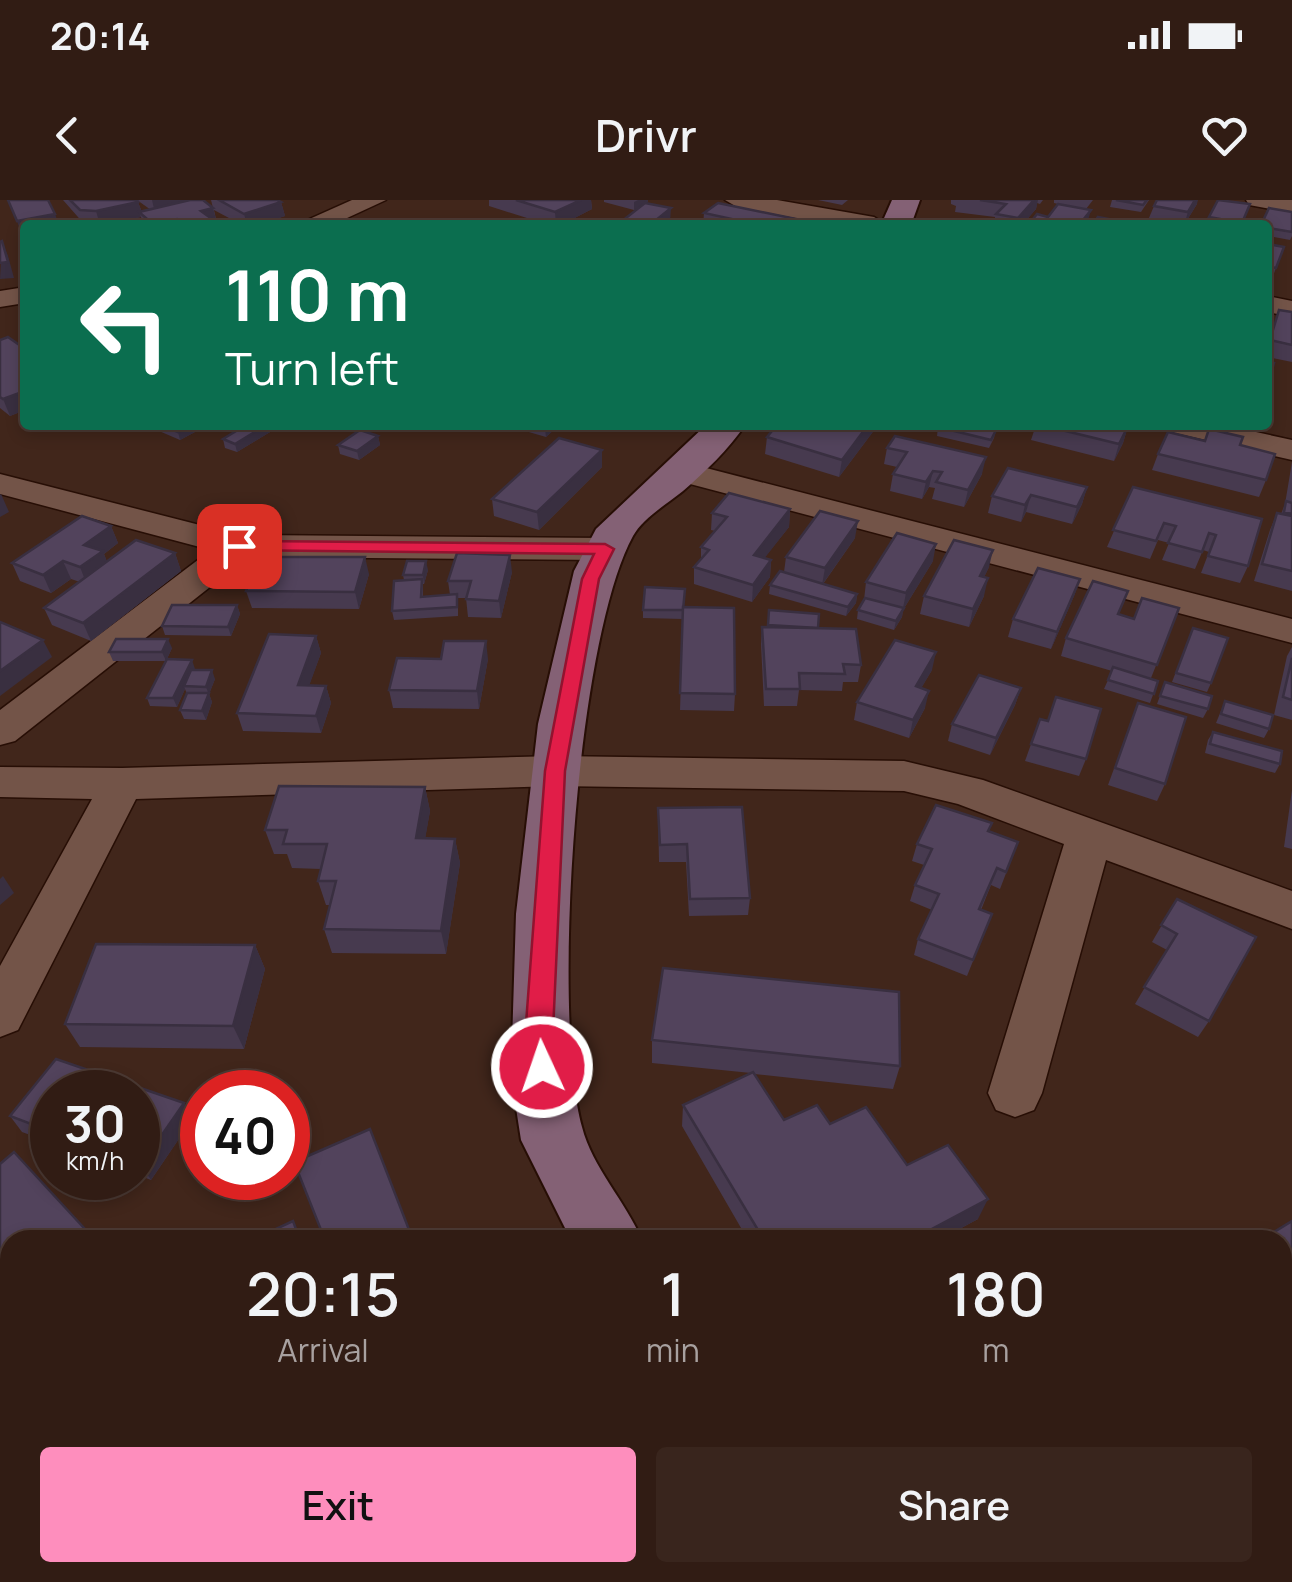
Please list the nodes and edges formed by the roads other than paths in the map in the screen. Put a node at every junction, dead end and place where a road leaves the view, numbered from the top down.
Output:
1 (374, 200) edge
2 (737, 200) edge
3 (1258, 200) edge
4 (1292, 206) edge
5 (322, 220) edge
6 (847, 220) edge
7 (721, 430) edge
8 (1204, 430) edge
9 (1292, 450) edge
10 (682, 472) junction
11 (0, 484) edge
12 (239, 546) junction
13 (605, 549) junction
14 (1292, 630) edge
15 (0, 731) edge
16 (555, 771) junction
17 (0, 782) edge
18 (122, 784) junction
19 (1089, 838) junction
20 (1292, 910) edge
21 (0, 1015) edge
22 (1016, 1093) dead end
23 (603, 1230) edge

1 - 5 street
2 - 6 street
3 - 4 street
7 - 10 street
8 - 9 street
10 - 13 street
10 - 14 street
11 - 12 street
12 - 13 street
12 - 15 street
13 - 16 street
16 - 18 street
16 - 19 street
16 - 23 street
17 - 18 street
18 - 21 street
19 - 20 street
19 - 22 street

